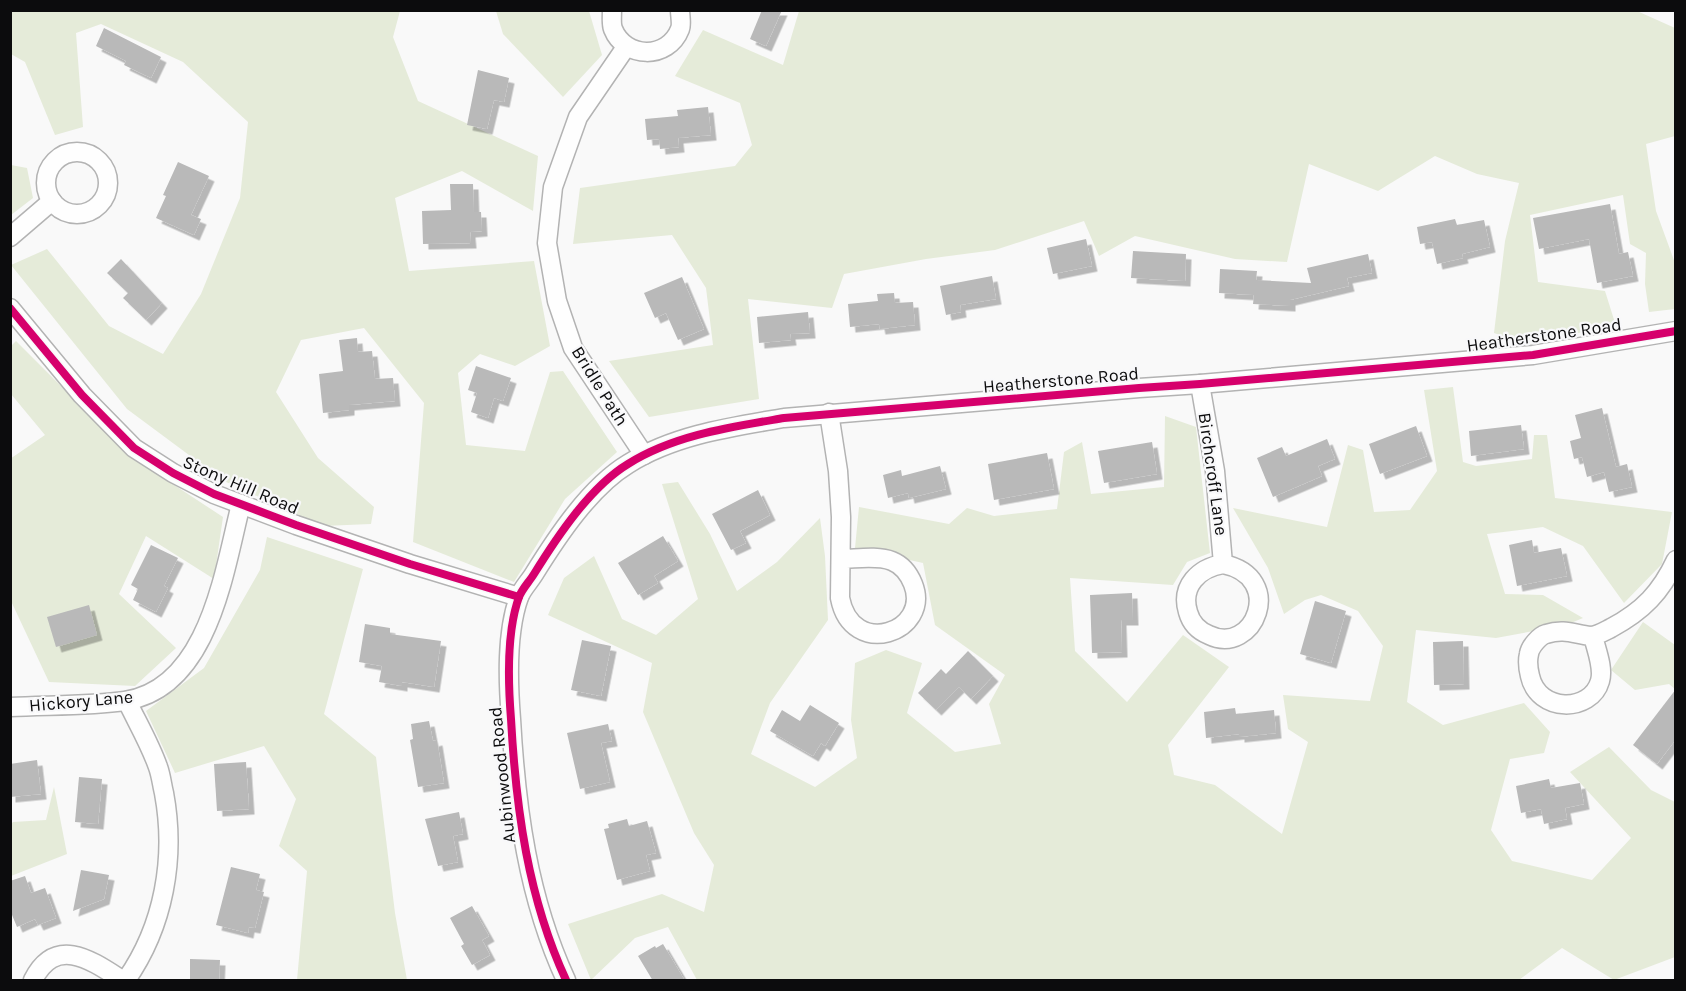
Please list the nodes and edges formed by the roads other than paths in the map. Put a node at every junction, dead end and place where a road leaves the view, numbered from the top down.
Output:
1 (612, 10) edge
2 (680, 10) edge
3 (626, 47) junction
4 (52, 201) dead end
5 (10, 237) edge
6 (12, 313) edge
7 (1676, 331) edge
8 (1200, 384) junction
9 (829, 413) junction
10 (644, 455) junction
11 (241, 504) junction
12 (841, 559) junction
13 (1676, 560) edge
14 (1223, 564) junction
15 (519, 597) junction
16 (1593, 636) junction
17 (127, 700) junction
18 (10, 707) edge
19 (33, 981) edge
20 (124, 981) edge
21 (566, 981) edge

1 - 3 street
2 - 3 street
3 - 10 street, Bridle Path
4 - 5 street
6 - 11 street, Stony Hill Road
7 - 8 street, Heatherstone Road
8 - 9 street, Heatherstone Road
8 - 14 street, Birchcroff Lane
9 - 10 street, Heatherstone Road
9 - 12 street
10 - 15 street, Heatherstone Road
11 - 15 street, Stony Hill Road
11 - 17 street, Hickory Lane
12 - 12 street
13 - 16 street
14 - 14 street
15 - 21 street, Aubinwood Road
16 - 16 street
17 - 18 street, Hickory Lane
17 - 20 street
19 - 20 street

